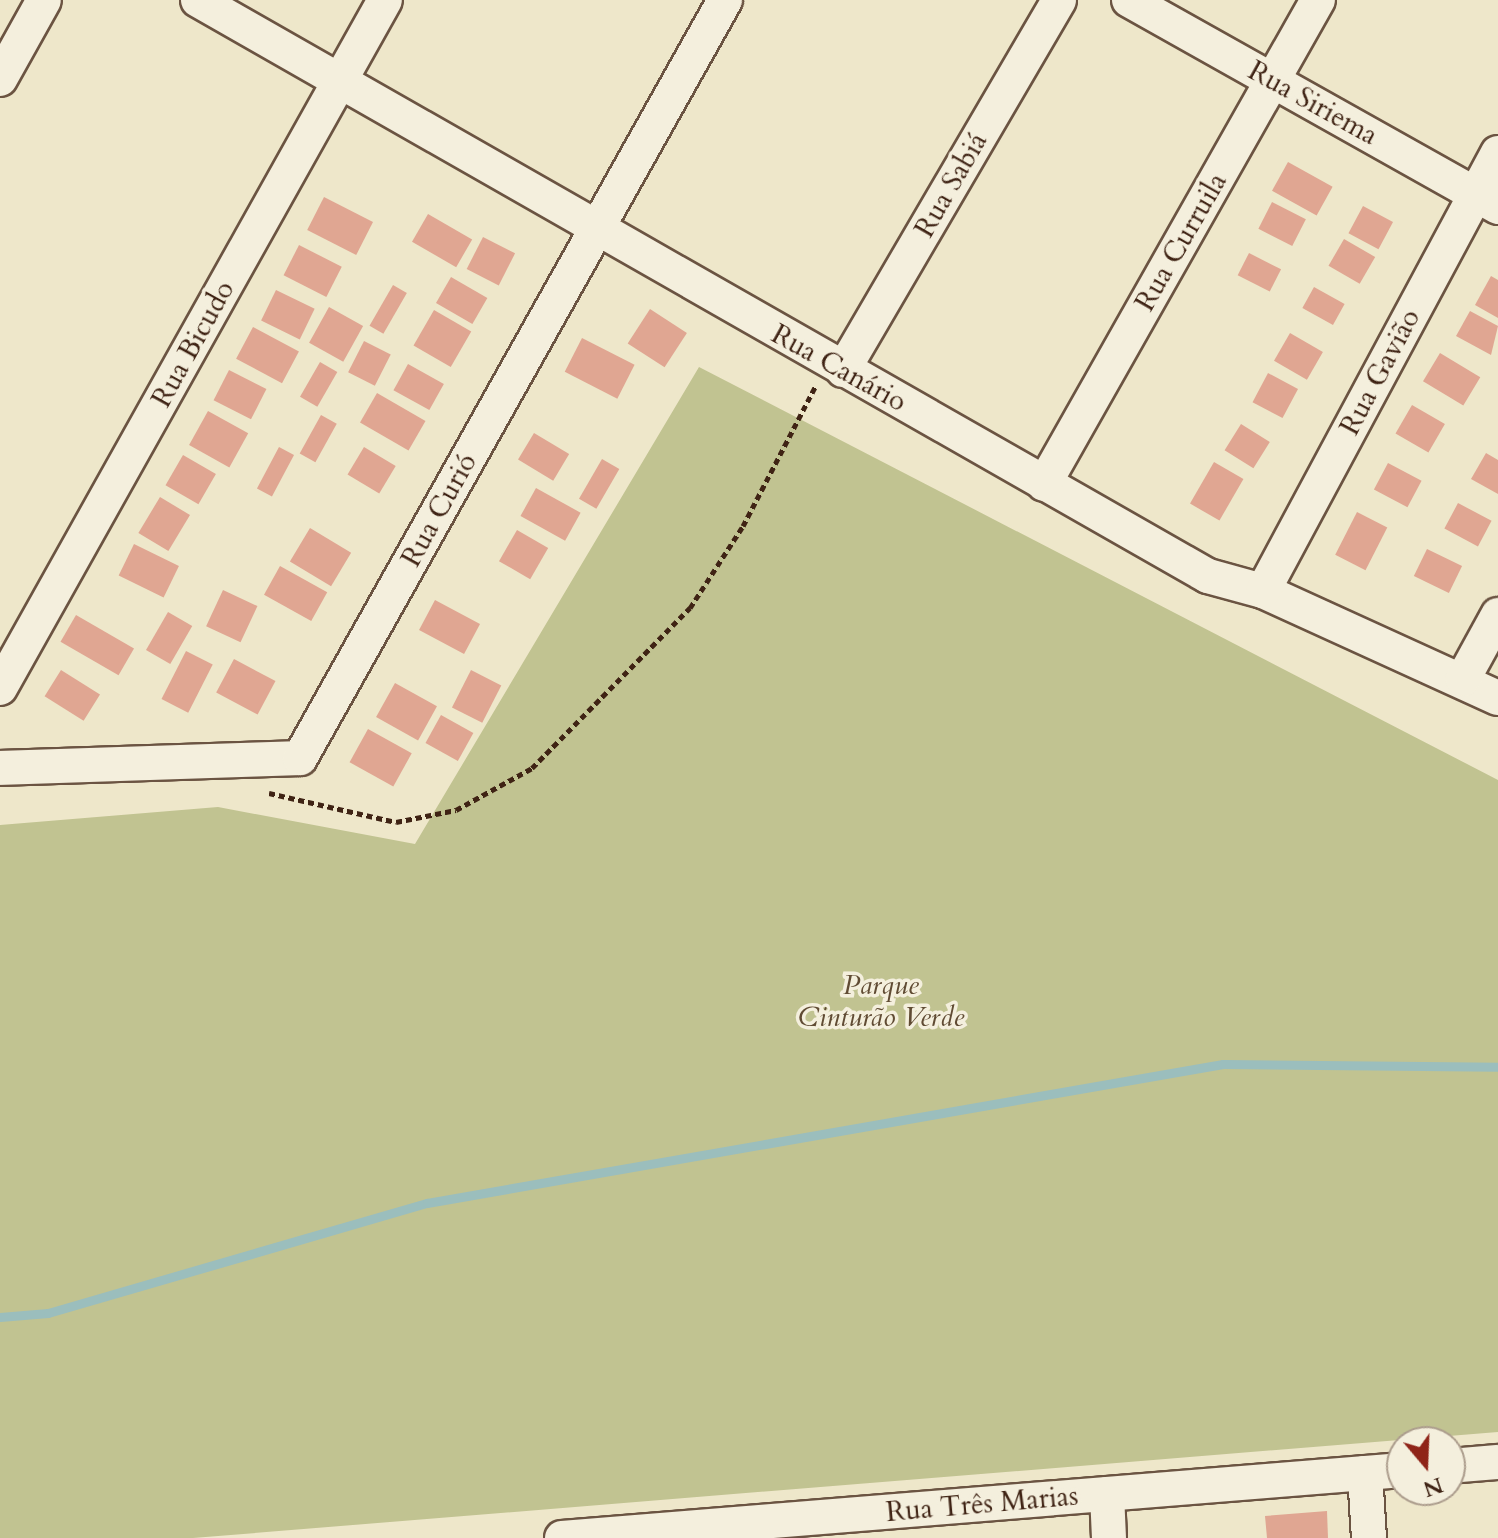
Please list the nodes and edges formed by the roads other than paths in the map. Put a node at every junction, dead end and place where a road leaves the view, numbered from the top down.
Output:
1 (44, 0) edge
2 (198, 0) edge
3 (385, 0) edge
4 (725, 0) edge
5 (1059, 0) edge
6 (1129, 0) edge
7 (1318, 0) edge
8 (0, 79) edge
9 (1272, 80) junction
10 (339, 83) junction
11 (1498, 153) edge
12 (1486, 200) edge
13 (595, 231) junction
14 (836, 382) junction
15 (1044, 484) junction
16 (1263, 591) junction
17 (1498, 615) edge
18 (1463, 679) junction
19 (0, 688) edge
20 (1498, 698) edge
21 (0, 768) edge
22 (1498, 1462) edge
23 (1466, 1465) edge
24 (1386, 1471) edge
25 (1365, 1473) junction
26 (1107, 1494) junction
27 (828, 1527) edge
28 (564, 1538) edge
29 (1109, 1538) edge
30 (1369, 1538) edge

1 - 8 street
2 - 10 street, Rua Canário
3 - 10 street, Rua Bicudo
4 - 13 street, Rua Curió
5 - 14 street, Rua Sabiá
6 - 9 street, Rua Siriema
7 - 9 street, Rua Curruila
9 - 12 street, Rua Siriema
9 - 15 street, Rua Curruila
10 - 13 street, Rua Canário
10 - 19 street, Rua Bicudo
11 - 12 street, Rua Gavião
12 - 16 street, Rua Gavião
13 - 14 street, Rua Canário
13 - 21 street, Rua Curió
14 - 15 street, Rua Canário
15 - 16 street, Rua Canário
16 - 18 street, Rua Canário
17 - 18 street
18 - 20 street, Rua Canário
22 - 23 street
24 - 25 street, Rua Três Marias
25 - 26 street, Rua Três Marias
25 - 30 street
26 - 27 street, Rua Três Marias
26 - 29 street
27 - 28 street, Rua Três Marias

